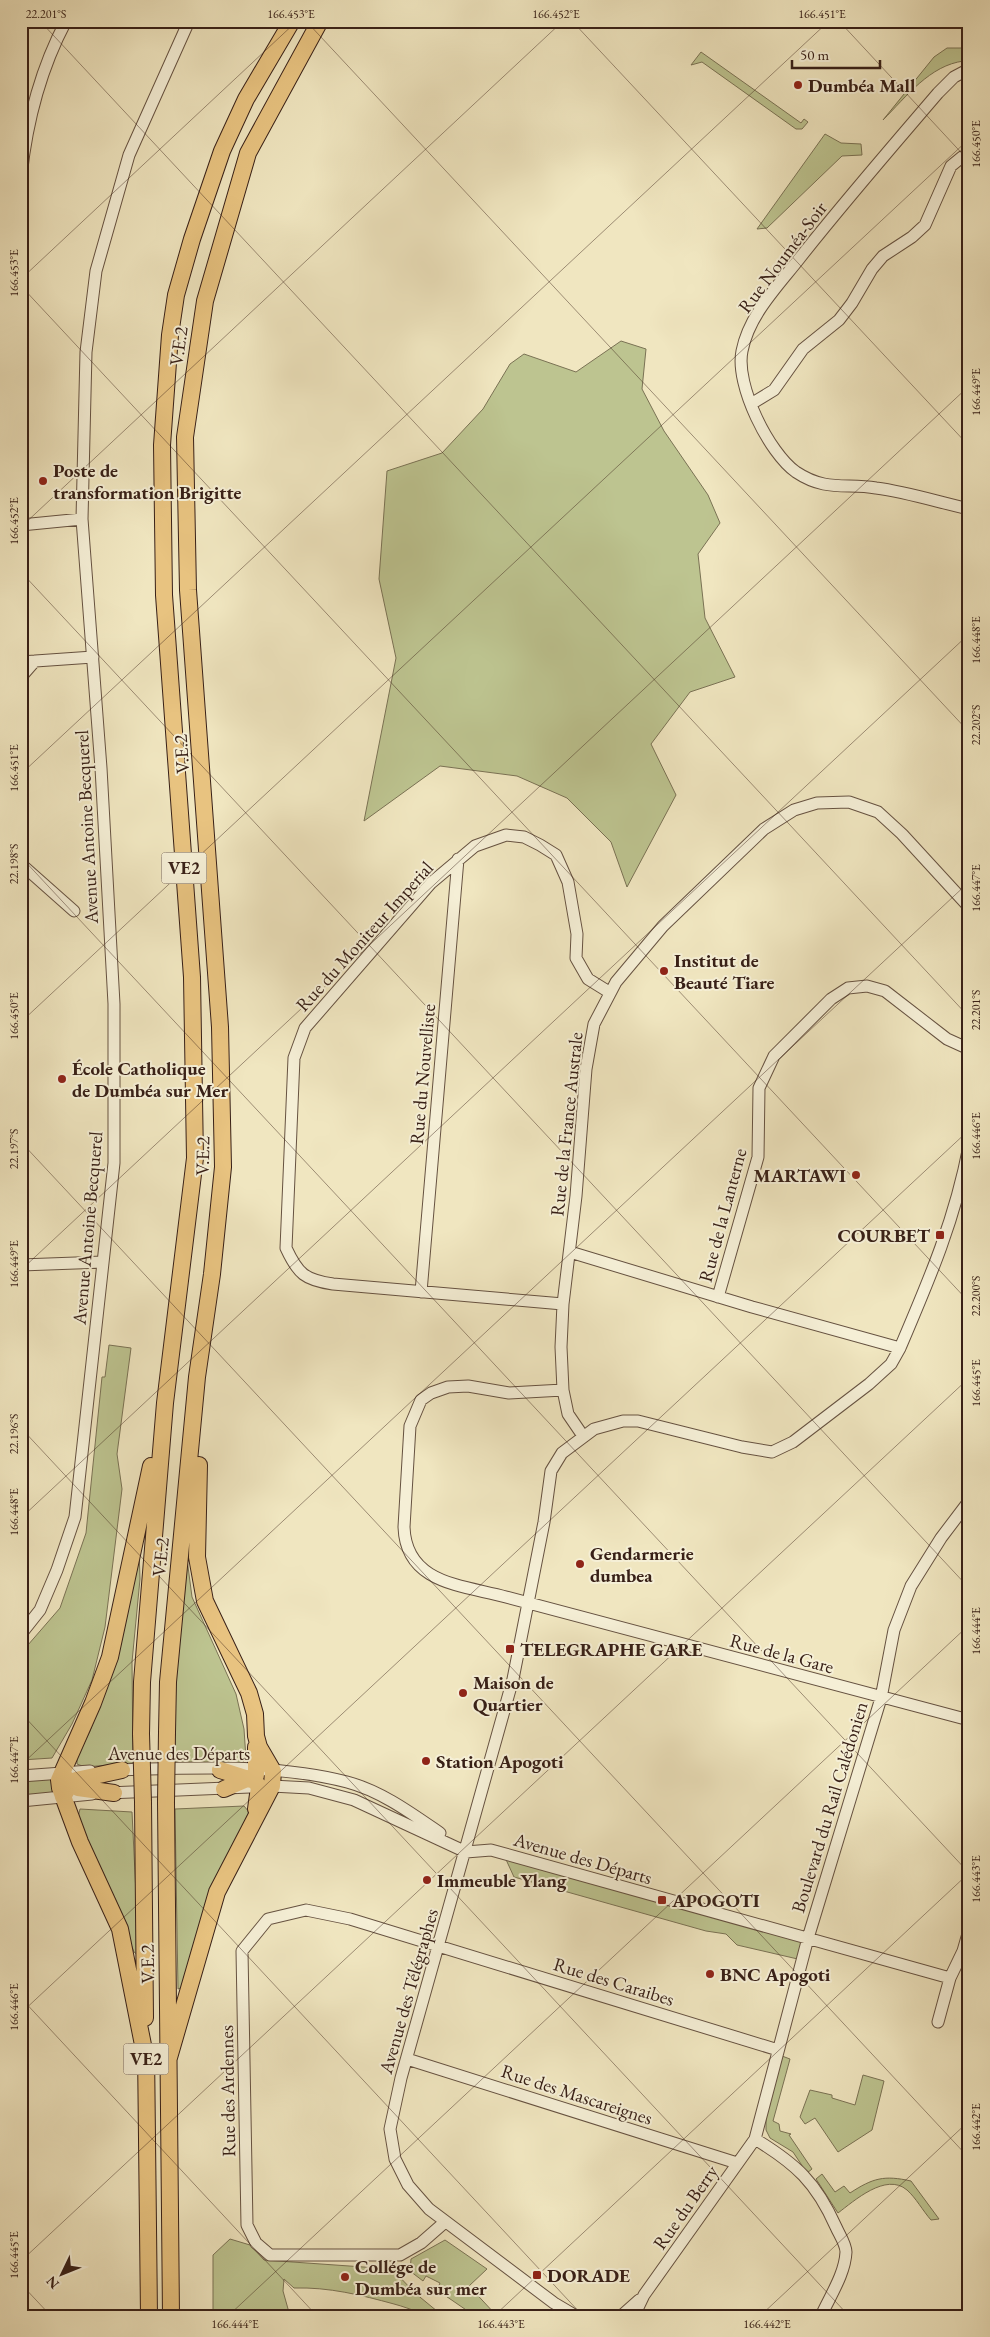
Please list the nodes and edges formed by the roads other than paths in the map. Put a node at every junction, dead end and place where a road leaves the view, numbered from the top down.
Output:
1 (66, 21) edge
2 (188, 21) edge
3 (292, 21) edge
4 (320, 21) edge
5 (969, 69) edge
6 (962, 157) dead end
7 (22, 171) edge
8 (752, 404) junction
9 (969, 509) edge
10 (82, 518) junction
11 (21, 525) edge
12 (93, 658) junction
13 (35, 661) junction
14 (21, 662) edge
15 (21, 676) edge
16 (458, 859) junction
17 (21, 864) edge
18 (969, 907) edge
19 (74, 911) dead end
20 (609, 992) junction
21 (969, 1049) edge
22 (969, 1146) edge
23 (570, 1252) junction
24 (103, 1262) junction
25 (21, 1265) edge
26 (421, 1292) junction
27 (718, 1297) junction
28 (563, 1304) junction
29 (900, 1348) junction
30 (197, 1378) junction
31 (563, 1390) junction
32 (165, 1403) junction
33 (583, 1436) junction
34 (969, 1501) edge
35 (529, 1602) junction
36 (21, 1634) edge
37 (880, 1698) junction
38 (969, 1720) edge
39 (122, 1770) joint
40 (220, 1770) joint
41 (21, 1776) edge
42 (262, 1779) junction
43 (65, 1785) junction
44 (224, 1789) joint
45 (114, 1793) joint
46 (21, 1801) edge
47 (466, 1852) junction
48 (969, 1930) edge
49 (808, 1938) junction
50 (440, 1946) junction
51 (966, 1950) edge
52 (950, 1978) junction
53 (938, 2022) dead end
54 (778, 2050) junction
55 (407, 2059) junction
56 (146, 2060) junction
57 (168, 2061) junction
58 (755, 2139) junction
59 (737, 2163) junction
60 (445, 2222) junction
61 (644, 2295) junction
62 (554, 2304) junction
63 (149, 2316) edge
64 (171, 2316) edge
65 (564, 2316) edge
66 (576, 2316) edge
67 (621, 2316) edge
68 (634, 2316) edge
69 (821, 2316) edge

1 - 7 street
2 - 10 street, Avenue Antoine Becquerel
3 - 32 highway, V.E.2 / VE2
4 - 30 highway, V.E.2 / VE2
5 - 8 street, Rue Nouméa-Soir
6 - 8 street
8 - 9 street, Rue Nouméa-Soir
10 - 11 street
10 - 12 street, Avenue Antoine Becquerel
12 - 13 street
12 - 24 street, Avenue Antoine Becquerel
13 - 14 street
13 - 15 street
16 - 20 street, Rue du Moniteur Imperial
16 - 26 street, Rue du Nouvelliste
16 - 26 street, Rue du Moniteur Imperial
17 - 19 street
18 - 20 street, Rue de la France Australe
20 - 23 street, Rue de la France Australe
21 - 27 street, Rue de la Lanterne
22 - 29 street, Avenue des Télégraphes
23 - 27 street
23 - 28 street, Rue de la France Australe
24 - 25 street
24 - 36 street, Avenue Antoine Becquerel
26 - 28 street, Rue du Moniteur Imperial
27 - 29 street
28 - 31 street, Rue de la France Australe
29 - 33 street, Avenue des Télégraphes
30 - 42 highway
30 - 57 highway, V.E.2 / VE2, bridge
31 - 33 street, Rue de la France Australe
31 - 35 street, Rue de la Gare
32 - 43 highway
32 - 56 highway, V.E.2 / VE2, bridge
33 - 35 street, Avenue des Télégraphes
34 - 37 street, Boulevard du Rail Calédonien
35 - 37 street, Rue de la Gare
35 - 47 street, Avenue des Télégraphes
37 - 38 street, Rue de la Gare
37 - 49 street, Boulevard du Rail Calédonien
39 - 40 street, Avenue des Départs
39 - 43 highway
40 - 42 highway
41 - 43 street
42 - 44 highway
42 - 47 street, Avenue des Départs
42 - 57 highway
43 - 45 highway
43 - 46 street
43 - 56 highway
44 - 45 street, Avenue des Départs
47 - 49 street, Avenue des Départs
47 - 50 street, Avenue des Télégraphes
48 - 51 street
49 - 52 street, Avenue des Départs
49 - 54 street, Boulevard du Rail Calédonien
50 - 54 street, Rue des Caraibes
50 - 55 street, Avenue des Télégraphes
50 - 60 street, Rue des Ardennes
51 - 52 street
52 - 53 street
54 - 58 street, Boulevard du Rail Calédonien
55 - 59 street, Rue des Mascareignes
55 - 60 street, Avenue des Télégraphes
56 - 63 highway, V.E.2 / VE2
57 - 64 highway, V.E.2 / VE2
58 - 59 street, Rue du Berry
58 - 69 street
59 - 61 street, Rue du Berry
60 - 62 street, Avenue des Télégraphes
61 - 67 street, Rue du Berry
61 - 68 street, Rue du Berry
62 - 65 street, Avenue des Télégraphes
62 - 66 street, Avenue des Télégraphes

